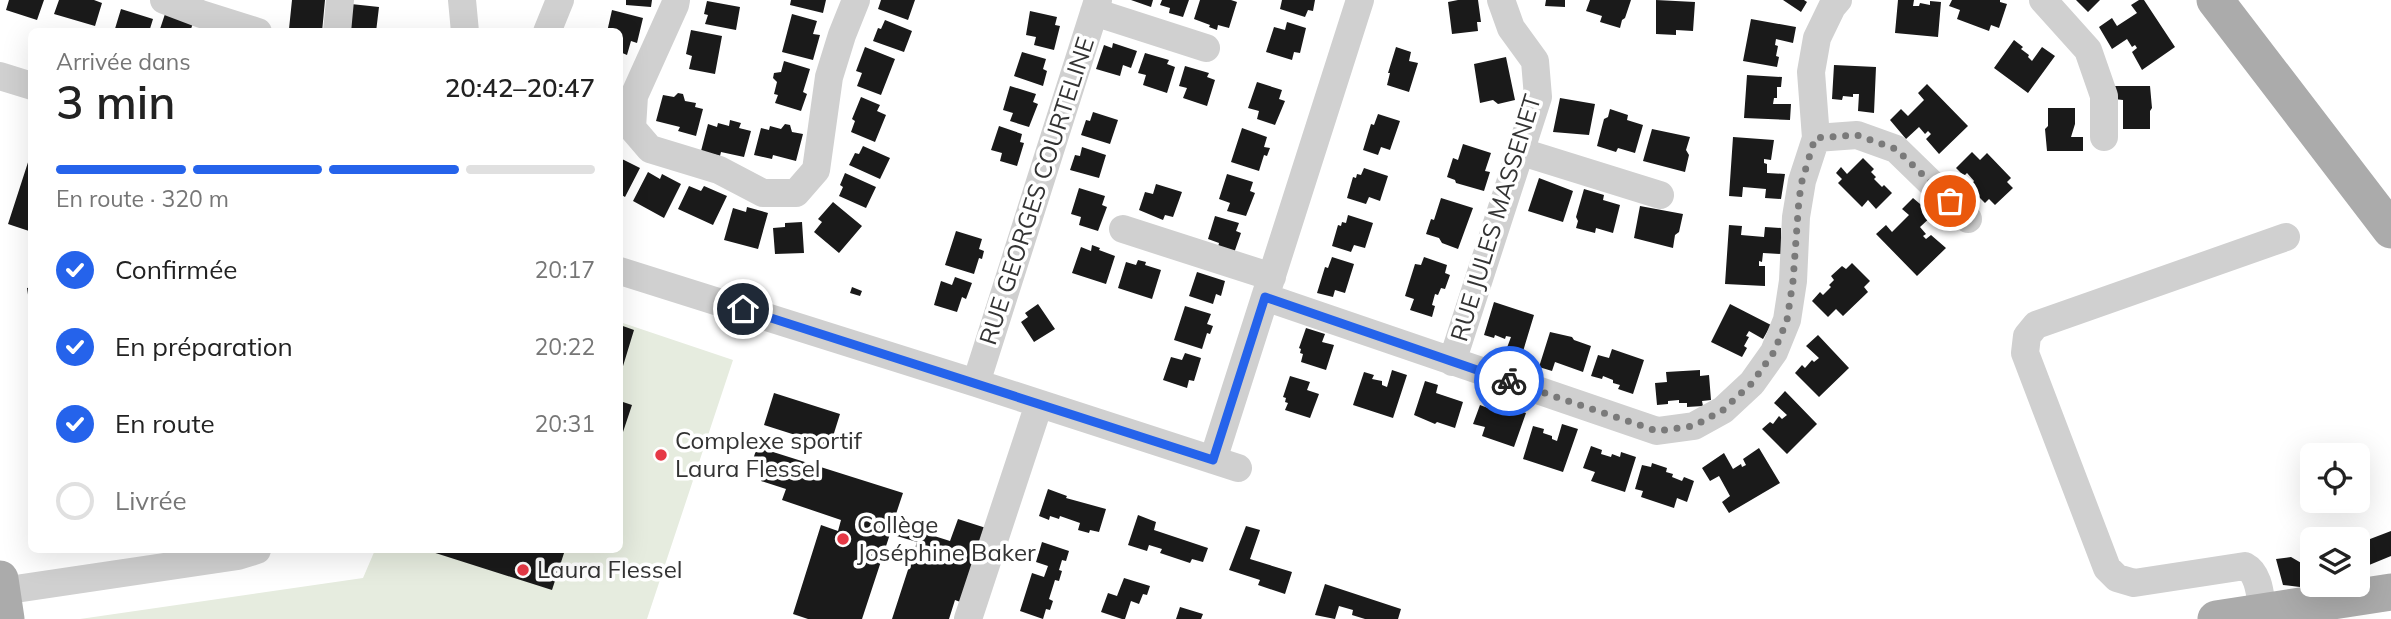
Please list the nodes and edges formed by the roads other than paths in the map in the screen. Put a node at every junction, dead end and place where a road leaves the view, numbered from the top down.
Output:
1 (164, 0) edge
2 (340, 0) edge
3 (462, 0) edge
4 (560, 0) edge
5 (676, 0) edge
6 (856, 0) edge
7 (1360, 0) edge
8 (1501, 0) edge
9 (1838, 0) edge
10 (2043, 0) edge
11 (2215, 0) edge
12 (1096, 6) edge
13 (202, 7) edge
14 (249, 28) edge
15 (337, 28) edge
16 (465, 28) edge
17 (549, 28) edge
18 (1206, 48) dead end
19 (0, 76) edge
20 (28, 85) edge
21 (2104, 137) dead end
22 (1815, 138) junction
23 (1522, 152) junction
24 (1660, 195) dead end
25 (1968, 219) dead end
26 (1123, 229) dead end
27 (2391, 230) edge
28 (2287, 237) dead end
29 (623, 272) edge
30 (1268, 287) junction
31 (1452, 362) junction
32 (976, 383) junction
33 (1039, 404) junction
34 (248, 553) edge
35 (2391, 592) edge
36 (3, 597) edge
37 (2263, 613) junction
38 (968, 619) edge
39 (2216, 619) edge

1 - 13 street
2 - 15 street
3 - 16 street
4 - 17 street
5 - 6 street
7 - 30 street
8 - 23 street, RUE JULES MASSENET
9 - 22 street
10 - 21 street
11 - 27 main road
12 - 18 street
12 - 32 street, RUE GEORGES COURTELINE
13 - 14 street
19 - 20 street
22 - 25 street
22 - 31 street
23 - 24 street
23 - 31 street, RUE JULES MASSENET
26 - 30 street
28 - 37 street
29 - 32 street
30 - 31 street
30 - 33 street
32 - 33 street
33 - 38 street
34 - 36 street
35 - 37 main road
37 - 39 main road

